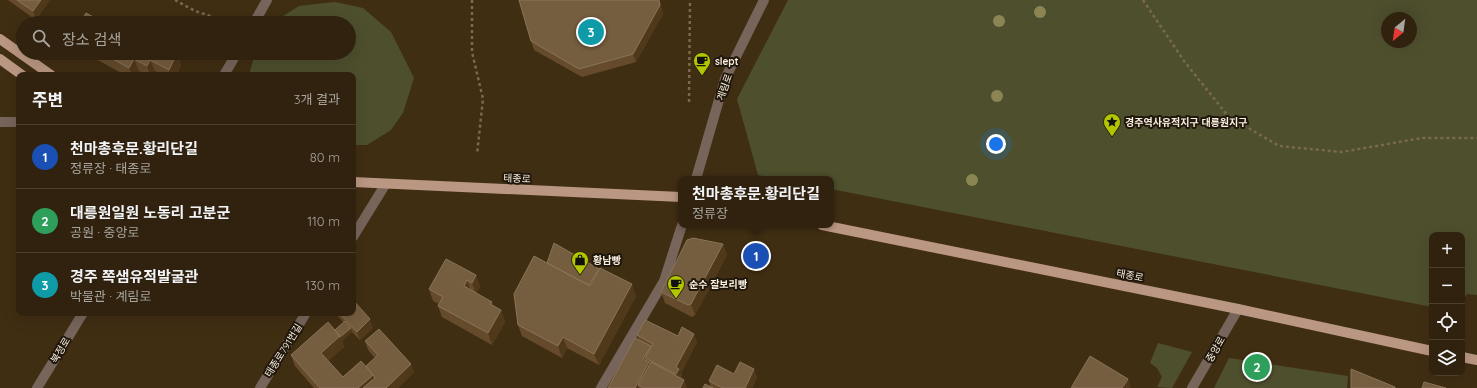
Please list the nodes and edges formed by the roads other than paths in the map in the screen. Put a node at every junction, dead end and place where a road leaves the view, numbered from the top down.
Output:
1 (267, 0) edge
2 (764, 0) edge
3 (258, 16) edge
4 (0, 39) edge
5 (16, 50) edge
6 (0, 59) edge
7 (30, 60) edge
8 (233, 60) edge
9 (18, 72) edge
10 (47, 72) edge
11 (226, 72) edge
12 (0, 122) edge
13 (16, 122) edge
14 (697, 176) edge
15 (356, 182) edge
16 (385, 185) junction
17 (678, 197) edge
18 (834, 227) edge
19 (681, 228) edge
20 (356, 232) edge
21 (1238, 309) junction
22 (81, 316) edge
23 (304, 316) edge
24 (1429, 350) edge
25 (1465, 358) edge
26 (1477, 360) edge
27 (37, 388) edge
28 (260, 388) edge
29 (602, 388) edge
30 (1192, 388) edge

1 - 3 street
2 - 14 street, 계림로
4 - 5 main road
6 - 9 main road
7 - 10 main road
8 - 11 street
12 - 13 street
15 - 16 main road, 태종로
16 - 17 main road, 태종로
16 - 20 street
18 - 21 main road, 태종로
19 - 29 street
21 - 24 main road, 태종로
21 - 30 street, 중앙로
22 - 27 street, 북정로
23 - 28 street, 태종로791번길
25 - 26 main road

